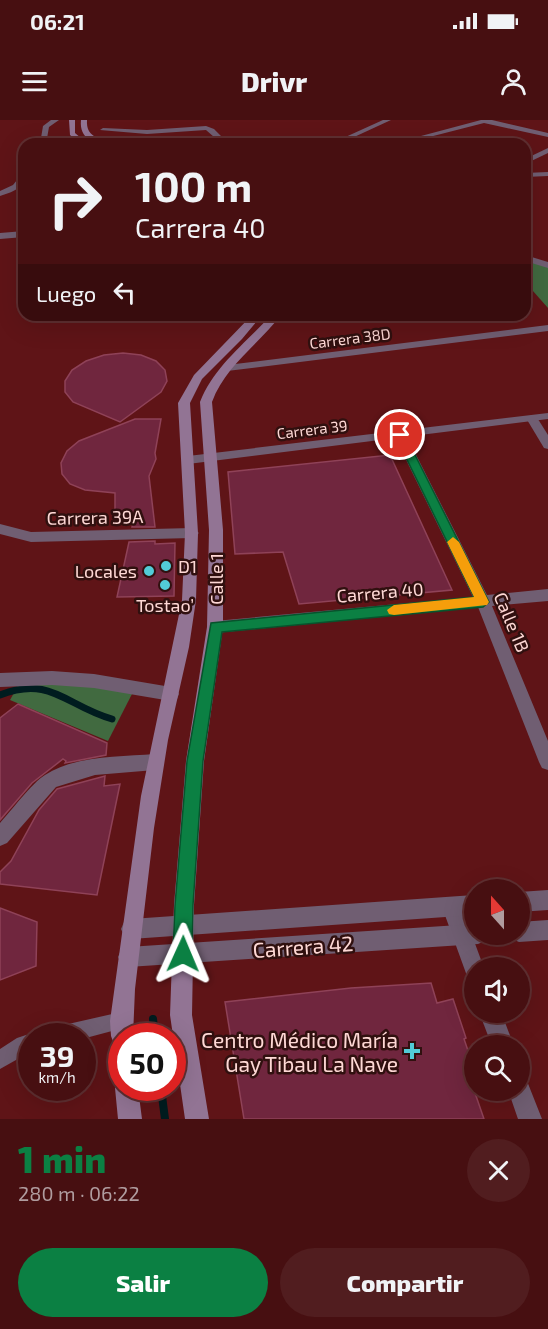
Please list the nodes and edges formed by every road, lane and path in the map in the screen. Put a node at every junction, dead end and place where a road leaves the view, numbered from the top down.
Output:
1 (56, 120) edge
2 (388, 120) edge
3 (84, 121) edge
4 (488, 121) edge
5 (72, 123) edge
6 (103, 130) dead end
7 (548, 135) edge
8 (44, 138) edge
9 (76, 138) edge
10 (92, 138) edge
11 (220, 138) edge
12 (347, 138) edge
13 (419, 138) edge
14 (548, 150) edge
15 (531, 159) edge
16 (548, 174) edge
17 (531, 175) edge
18 (18, 184) edge
19 (0, 194) edge
20 (18, 234) edge
21 (0, 236) edge
22 (531, 259) edge
23 (548, 265) edge
24 (251, 321) edge
25 (271, 321) edge
26 (548, 328) edge
27 (228, 368) junction
28 (548, 416) edge
29 (532, 418) junction
30 (400, 435) junction
31 (548, 446) edge
32 (211, 457) junction
33 (188, 460) junction
34 (0, 529) edge
35 (192, 533) junction
36 (548, 595) edge
37 (483, 602) junction
38 (215, 627) junction
39 (0, 680) edge
40 (171, 694) junction
41 (155, 762) junction
42 (548, 762) edge
43 (0, 837) edge
44 (548, 900) edge
45 (530, 901) edge
46 (464, 906) edge
47 (452, 907) junction
48 (183, 925) junction
49 (464, 926) edge
50 (131, 929) junction
51 (548, 930) edge
52 (530, 931) edge
53 (464, 935) edge
54 (183, 954) junction
55 (128, 957) junction
56 (122, 1023) edge
57 (18, 1047) edge
58 (0, 1060) edge
59 (128, 1101) edge
60 (523, 1101) edge
61 (130, 1119) edge
62 (197, 1119) edge
63 (530, 1119) edge

1 - 8 street
2 - 12 street
3 - 10 main road
4 - 7 street
4 - 13 street
5 - 9 main road
6 - 11 street
14 - 15 street
16 - 17 street
18 - 19 street
20 - 21 street
22 - 23 street
24 - 33 main road, Calle 1
25 - 27 main road, Calle 1
26 - 27 street, Carrera 38D
27 - 32 main road, Calle 1
28 - 29 street, Carrera 39
29 - 30 street, Carrera 39
29 - 31 street
30 - 32 street, Carrera 39
30 - 37 street, Calle 1B
32 - 33 street, Carrera 39
32 - 38 main road, Calle 1
33 - 35 main road, Calle 1
34 - 35 street, Carrera 39A
35 - 40 main road, Calle 1
36 - 37 street, Carrera 40
37 - 38 street, Carrera 40
37 - 42 street, Calle 1B
38 - 48 main road, Calle 1
39 - 40 street
40 - 41 main road, Calle 1
41 - 43 street
41 - 50 main road, Calle 1
44 - 45 street
46 - 47 street, Carrera 42
47 - 48 street, Carrera 42
47 - 49 street
48 - 50 street, Carrera 42
48 - 54 main road, Calle 1
50 - 55 main road, Calle 1
51 - 52 street
53 - 54 street, Carrera 42
54 - 55 street, Carrera 42
54 - 62 main road, Calle 1
55 - 56 main road, Calle 1
57 - 58 lane
59 - 61 main road
60 - 63 street

